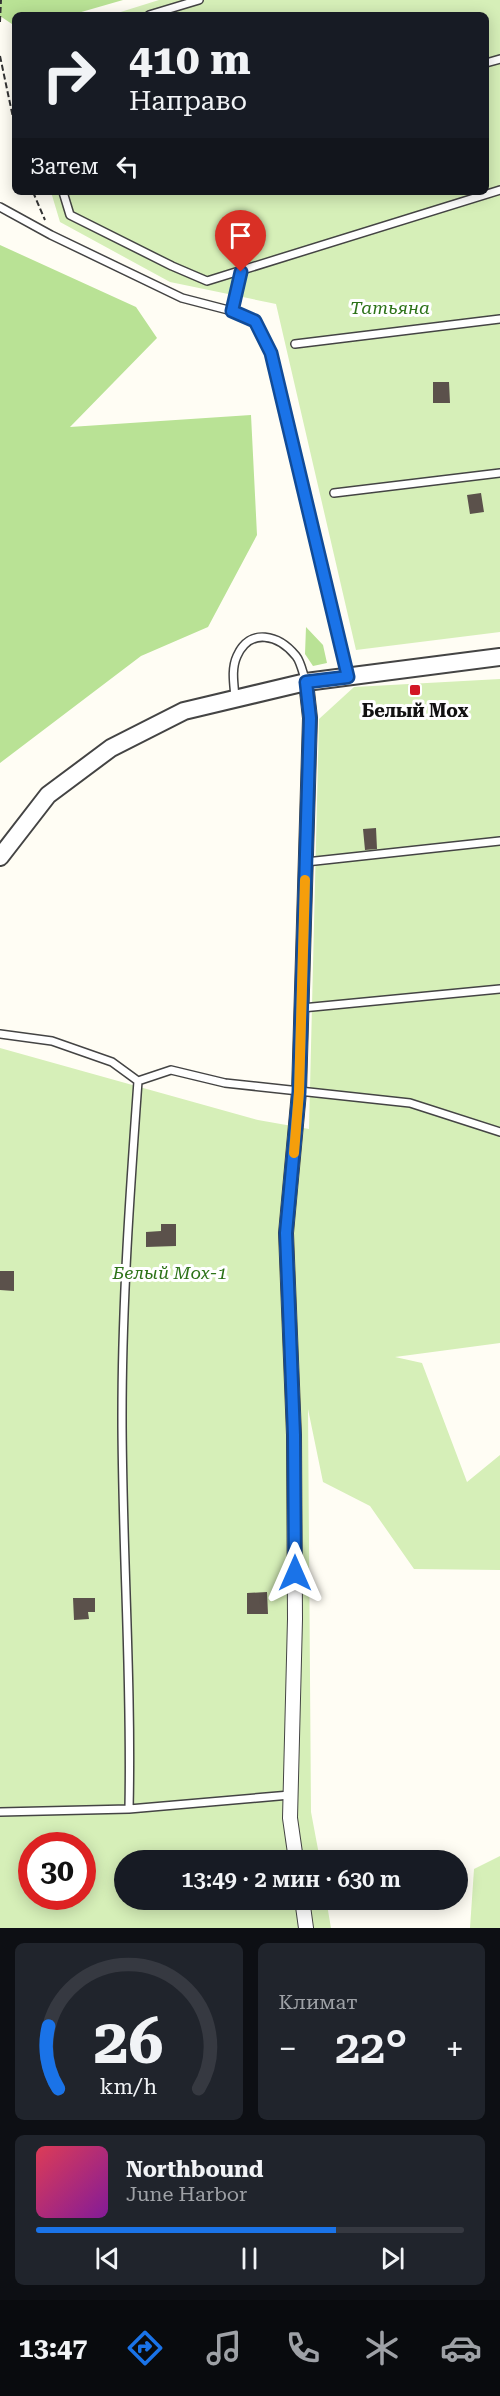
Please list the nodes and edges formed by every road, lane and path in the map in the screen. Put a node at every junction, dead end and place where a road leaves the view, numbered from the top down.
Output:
1 (1, 0) edge
2 (199, 0) edge
3 (159, 12) edge
4 (0, 22) edge
5 (0, 56) edge
6 (12, 113) edge
7 (34, 195) edge
8 (64, 195) edge
9 (484, 195) edge
10 (0, 207) edge
11 (51, 235) junction
12 (241, 272) junction
13 (232, 311) junction
14 (500, 319) edge
15 (296, 344) dead end
16 (500, 473) edge
17 (334, 493) dead end
18 (500, 657) edge
19 (348, 677) junction
20 (306, 682) junction
21 (235, 698) junction
22 (500, 841) edge
23 (0, 857) edge
24 (306, 862) junction
25 (500, 989) edge
26 (302, 1008) junction
27 (0, 1034) edge
28 (138, 1081) junction
29 (299, 1092) junction
30 (500, 1132) edge
31 (290, 1795) junction
32 (129, 1809) junction
33 (0, 1812) edge
34 (295, 1850) edge
35 (304, 1910) edge
36 (306, 1928) edge

1 - 4 path
2 - 3 lane
5 - 6 path
7 - 11 path
8 - 12 lane
9 - 12 lane
10 - 11 lane
11 - 13 lane
12 - 13 lane
13 - 19 lane
14 - 15 lane
16 - 17 lane
18 - 19 street
19 - 20 street
20 - 21 street
20 - 21 lane
20 - 24 street
21 - 23 street
22 - 24 lane
24 - 26 street
25 - 26 lane
26 - 29 street
27 - 28 lane
28 - 29 lane
28 - 32 lane
29 - 30 lane
29 - 31 street
31 - 32 lane
31 - 34 street
32 - 33 lane
35 - 36 street

